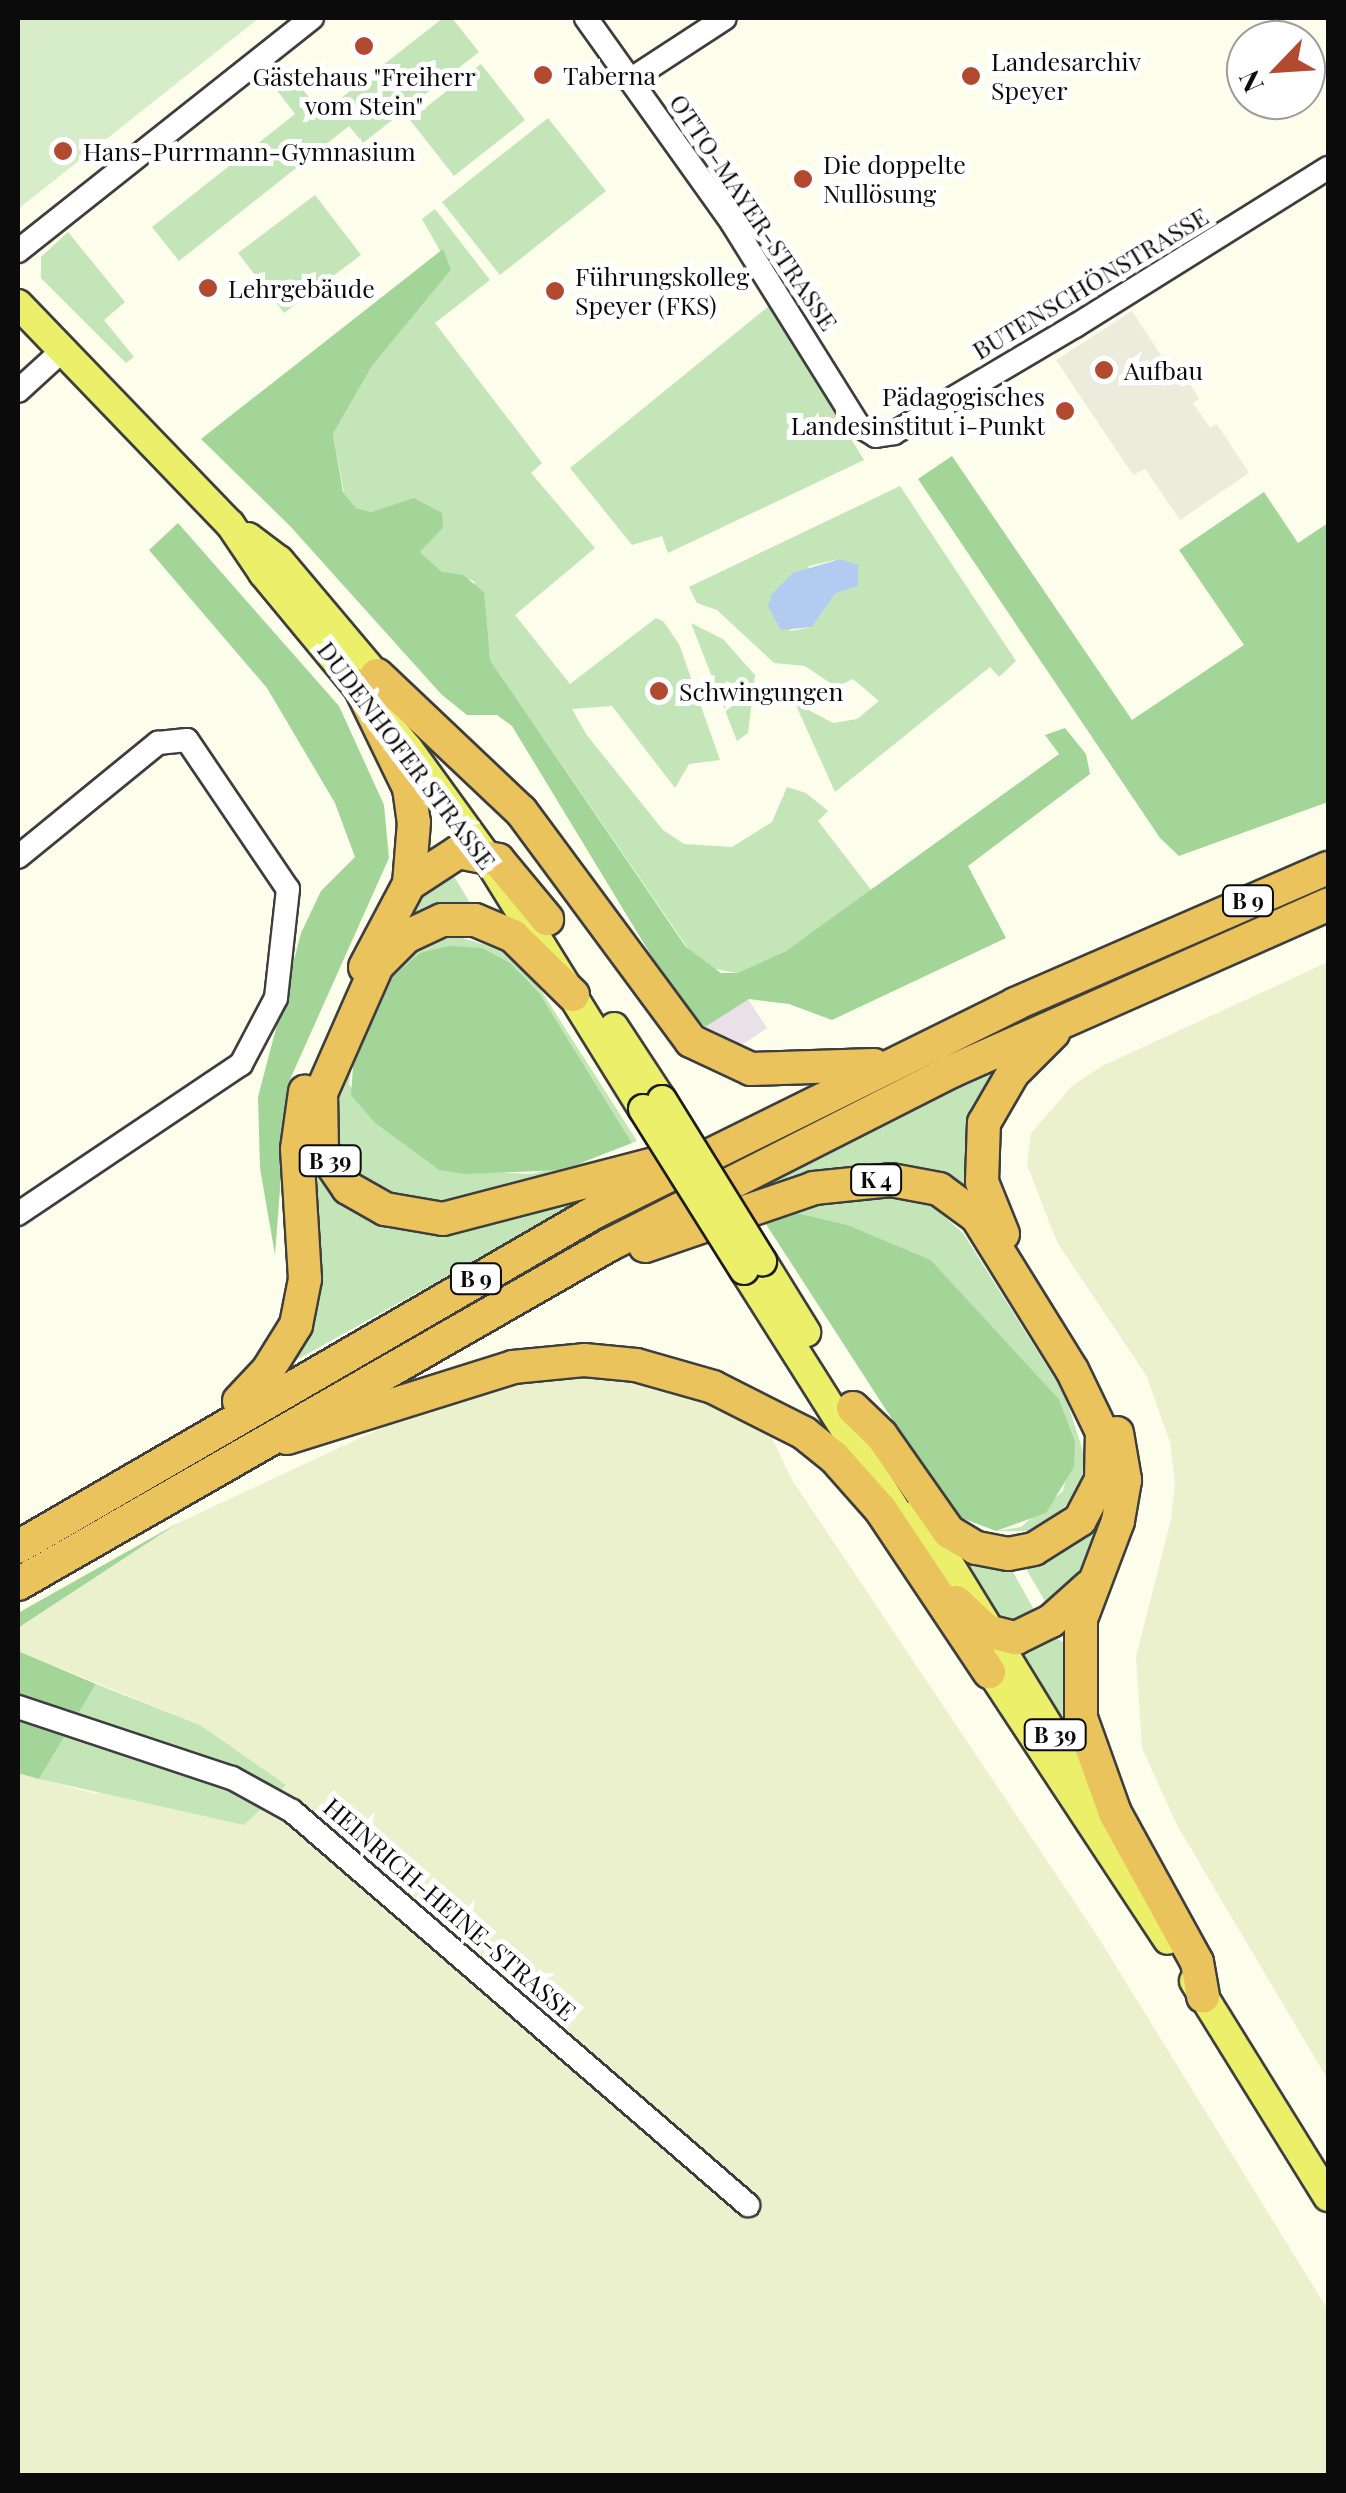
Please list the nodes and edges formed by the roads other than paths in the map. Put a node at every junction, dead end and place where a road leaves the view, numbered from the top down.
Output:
1 (312, 18) edge
2 (586, 18) edge
3 (725, 18) edge
4 (630, 80) junction
5 (1328, 168) edge
6 (18, 251) edge
7 (18, 304) edge
8 (63, 350) junction
9 (18, 391) edge
10 (876, 436) joint
11 (368, 680) junction
12 (484, 853) junction
13 (18, 857) edge
14 (1328, 868) edge
15 (409, 884) junction
16 (1328, 904) edge
17 (546, 919) junction
18 (572, 995) junction
19 (1068, 1019) junction
20 (889, 1064) junction
21 (652, 1104) junction
22 (746, 1136) junction
23 (18, 1214) edge
24 (753, 1266) junction
25 (533, 1288) junction
26 (853, 1408) junction
27 (210, 1430) junction
28 (249, 1448) junction
29 (18, 1547) edge
30 (18, 1584) edge
31 (940, 1584) junction
32 (1090, 1586) junction
33 (996, 1637) junction
34 (989, 1672) junction
35 (18, 1706) edge
36 (1112, 1835) junction
37 (1203, 1996) joint
38 (1328, 2197) edge
39 (748, 2204) dead end

1 - 6 street
2 - 4 street, OTTO-MAYER-STRASSE
3 - 4 street
4 - 10 street, OTTO-MAYER-STRASSE
5 - 10 street, BUTENSCHÖNSTRASSE
7 - 8 main road, DUDENHOFER STRASSE
8 - 9 street
8 - 11 main road, DUDENHOFER STRASSE
11 - 12 main road, DUDENHOFER STRASSE
11 - 15 highway, B 9
11 - 17 main road, DUDENHOFER STRASSE
11 - 20 highway
12 - 15 highway, B 9
12 - 17 highway
12 - 18 main road, DUDENHOFER STRASSE
13 - 23 street
14 - 20 highway, B 9
15 - 27 highway, B 9
16 - 19 highway, B 9
17 - 21 main road, B 39
18 - 21 main road, B 39
18 - 22 highway, B 39
19 - 25 highway, B 9
19 - 32 highway, B 39
20 - 22 highway, B 9
21 - 24 main road, B 39, bridge
22 - 27 highway, B 9
24 - 26 main road, B 39
24 - 31 main road, B 39
25 - 26 highway, K 4
25 - 28 highway, B 9
26 - 33 main road, B 39
27 - 29 highway, B 9
28 - 30 highway, B 9
28 - 34 highway, B 39
31 - 33 highway, B 39
31 - 34 main road, B 39
32 - 33 highway, B 39
32 - 36 highway, B 39
33 - 36 main road, B 39
34 - 36 main road, B 39
35 - 39 street, HEINRICH-HEINE-STRASSE
36 - 37 highway, B 39
37 - 38 main road, B 39

